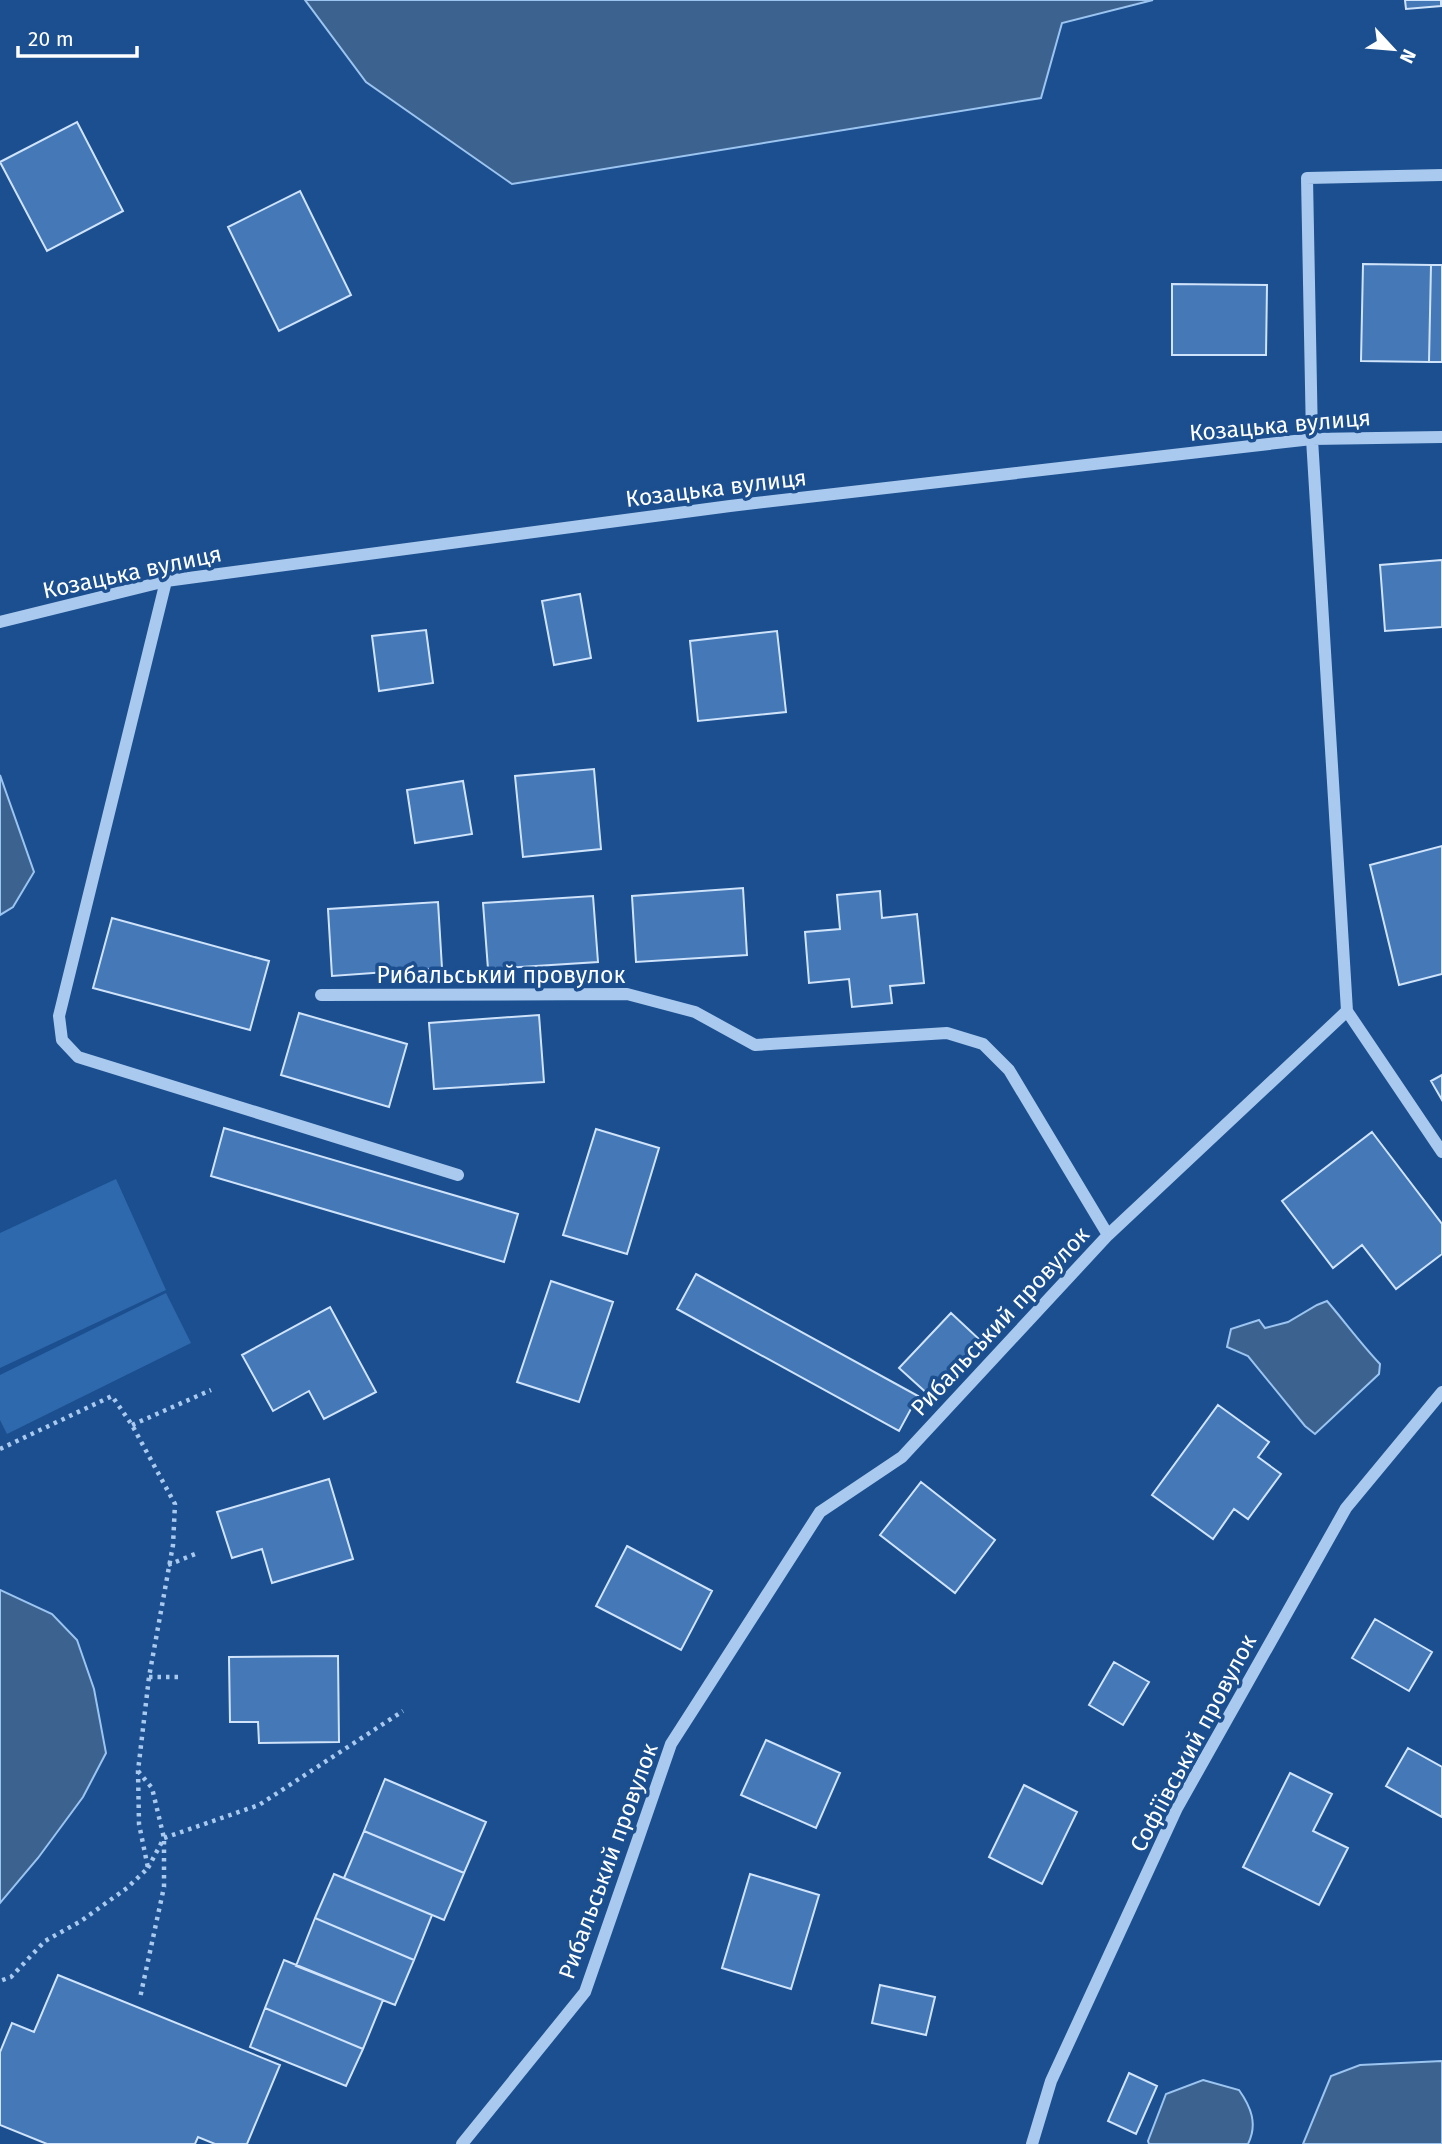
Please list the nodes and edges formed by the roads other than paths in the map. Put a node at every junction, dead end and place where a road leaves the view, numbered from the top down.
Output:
1 (1442, 176) edge
2 (1442, 437) edge
3 (1312, 439) junction
4 (166, 581) junction
5 (0, 622) edge
6 (321, 995) dead end
7 (1347, 1011) junction
8 (1442, 1152) edge
9 (458, 1175) dead end
10 (1108, 1235) junction
11 (1442, 1392) edge
12 (462, 2144) edge
13 (1032, 2144) edge

1 - 3 street
2 - 3 street, Козацька вулиця
3 - 4 street, Козацька вулиця
3 - 7 street
4 - 5 street, Козацька вулиця
4 - 9 street
6 - 10 street, Рибальський провулок
7 - 8 street
7 - 10 street
10 - 12 street, Рибальський провулок
11 - 13 street, Софіївський провулок

